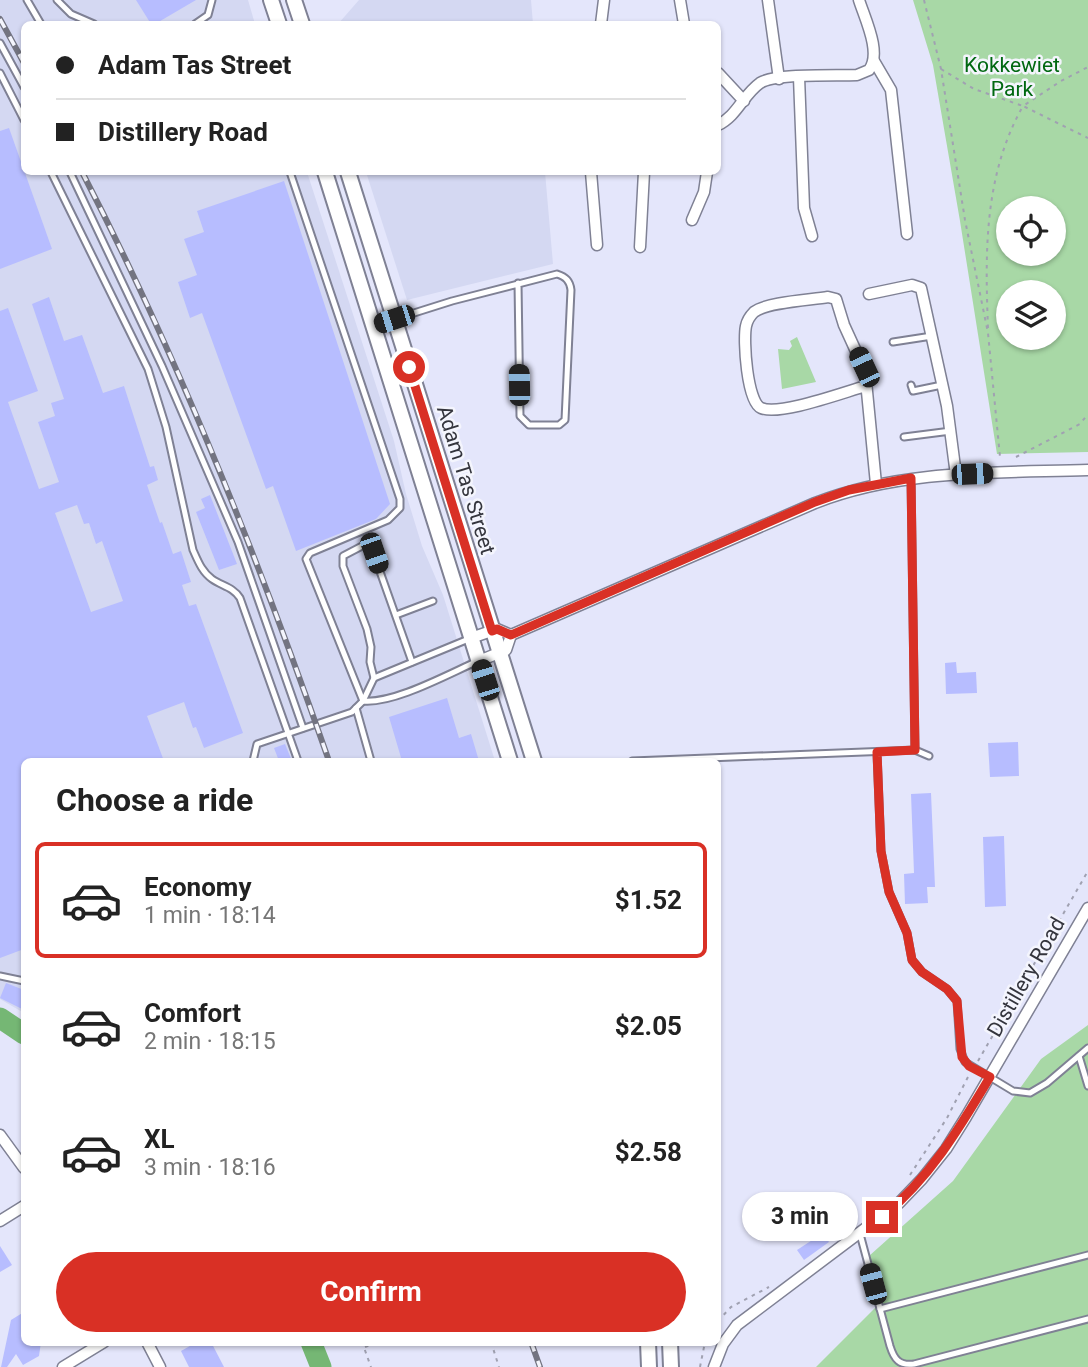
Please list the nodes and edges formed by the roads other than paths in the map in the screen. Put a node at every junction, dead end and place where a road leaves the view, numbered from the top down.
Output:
1 (27, 0) edge
2 (57, 0) edge
3 (212, 0) edge
4 (271, 0) edge
5 (294, 0) edge
6 (604, 0) edge
7 (680, 0) edge
8 (768, 0) edge
9 (859, 0) edge
10 (39, 21) edge
11 (84, 21) edge
12 (199, 21) edge
13 (278, 21) edge
14 (301, 21) edge
15 (601, 21) edge
16 (684, 21) edge
17 (0, 43) edge
18 (874, 61) junction
19 (0, 72) edge
20 (721, 77) edge
21 (799, 77) junction
22 (779, 79) junction
23 (21, 82) edge
24 (744, 101) junction
25 (21, 114) edge
26 (721, 123) edge
27 (52, 175) edge
28 (71, 175) edge
29 (291, 175) edge
30 (326, 175) edge
31 (349, 175) edge
32 (591, 175) edge
33 (643, 175) edge
34 (707, 175) edge
35 (692, 220) dead end
36 (907, 234) dead end
37 (812, 236) dead end
38 (597, 245) dead end
39 (640, 247) dead end
40 (518, 283) junction
41 (869, 294) dead end
42 (394, 319) junction
43 (373, 326) junction
44 (932, 336) junction
45 (903, 341) junction
46 (892, 342) dead end
47 (905, 349) dead end
48 (911, 385) dead end
49 (942, 385) junction
50 (866, 386) junction
51 (951, 432) junction
52 (904, 437) dead end
53 (1088, 470) edge
54 (956, 475) junction
55 (911, 478) junction
56 (876, 484) junction
57 (433, 601) dead end
58 (396, 615) junction
59 (492, 631) junction
60 (511, 635) junction
61 (471, 638) junction
62 (500, 652) junction
63 (479, 661) junction
64 (412, 662) junction
65 (374, 678) junction
66 (363, 701) junction
67 (356, 708) junction
68 (303, 728) junction
69 (288, 733) junction
70 (915, 750) junction
71 (877, 752) junction
72 (929, 756) dead end
73 (254, 758) edge
74 (297, 758) edge
75 (370, 758) edge
76 (509, 758) edge
77 (533, 758) edge
78 (714, 758) edge
79 (1088, 908) edge
80 (0, 976) edge
81 (21, 981) edge
82 (1088, 1048) edge
83 (1079, 1056) junction
84 (990, 1077) junction
85 (1088, 1086) edge
86 (0, 1135) edge
87 (21, 1164) edge
88 (21, 1208) edge
89 (0, 1221) edge
90 (860, 1234) junction
91 (1088, 1255) edge
92 (880, 1309) junction
93 (1088, 1319) edge
94 (97, 1346) edge
95 (149, 1346) edge
96 (648, 1346) edge
97 (670, 1346) edge
98 (63, 1367) edge
99 (160, 1367) edge
100 (649, 1367) edge
101 (671, 1367) edge
102 (714, 1367) edge

1 - 10 lane
2 - 11 lane
3 - 12 lane
4 - 13 main road
5 - 14 main road
6 - 15 street
7 - 16 street
8 - 22 street
9 - 18 street
17 - 23 lane
18 - 21 street
18 - 36 street
19 - 25 lane
20 - 24 street
21 - 22 street
21 - 37 street
22 - 24 street
24 - 26 street
27 - 69 lane
28 - 68 lane
29 - 66 lane
30 - 43 main road, Adam Tas Street
31 - 42 main road, Adam Tas Street
32 - 38 street
33 - 39 street
34 - 35 street
40 - 40 lane
40 - 42 lane
41 - 44 street
42 - 43 lane
42 - 59 main road, Adam Tas Street
43 - 61 main road, Adam Tas Street
44 - 45 lane
44 - 49 street
45 - 46 lane
45 - 47 lane
48 - 49 lane
49 - 51 street
50 - 50 street
50 - 56 street
51 - 52 lane
51 - 54 street
53 - 54 street
54 - 55 street
55 - 56 street
55 - 70 lane
56 - 60 street
57 - 58 lane
58 - 64 lane
58 - 65 lane
59 - 60 street
59 - 61 street
59 - 62 main road, Adam Tas Street
60 - 62 street
61 - 63 main road, Adam Tas Street
61 - 64 lane
62 - 63 street
62 - 77 main road, Adam Tas Street
63 - 66 lane
63 - 76 main road, Adam Tas Street
64 - 65 lane
65 - 66 lane
66 - 67 lane
67 - 68 lane
67 - 75 lane
68 - 69 lane
69 - 73 lane
69 - 74 lane
70 - 71 lane
70 - 72 lane
71 - 78 lane
71 - 84 lane
79 - 84 street, Distillery Road
80 - 81 lane
82 - 83 lane
83 - 84 lane
83 - 85 lane
84 - 90 street, Distillery Road
86 - 87 street
88 - 89 street
90 - 92 lane
90 - 102 street, Distillery Road
91 - 92 lane
92 - 93 lane
94 - 98 street
95 - 99 street
96 - 100 main road
97 - 101 main road

